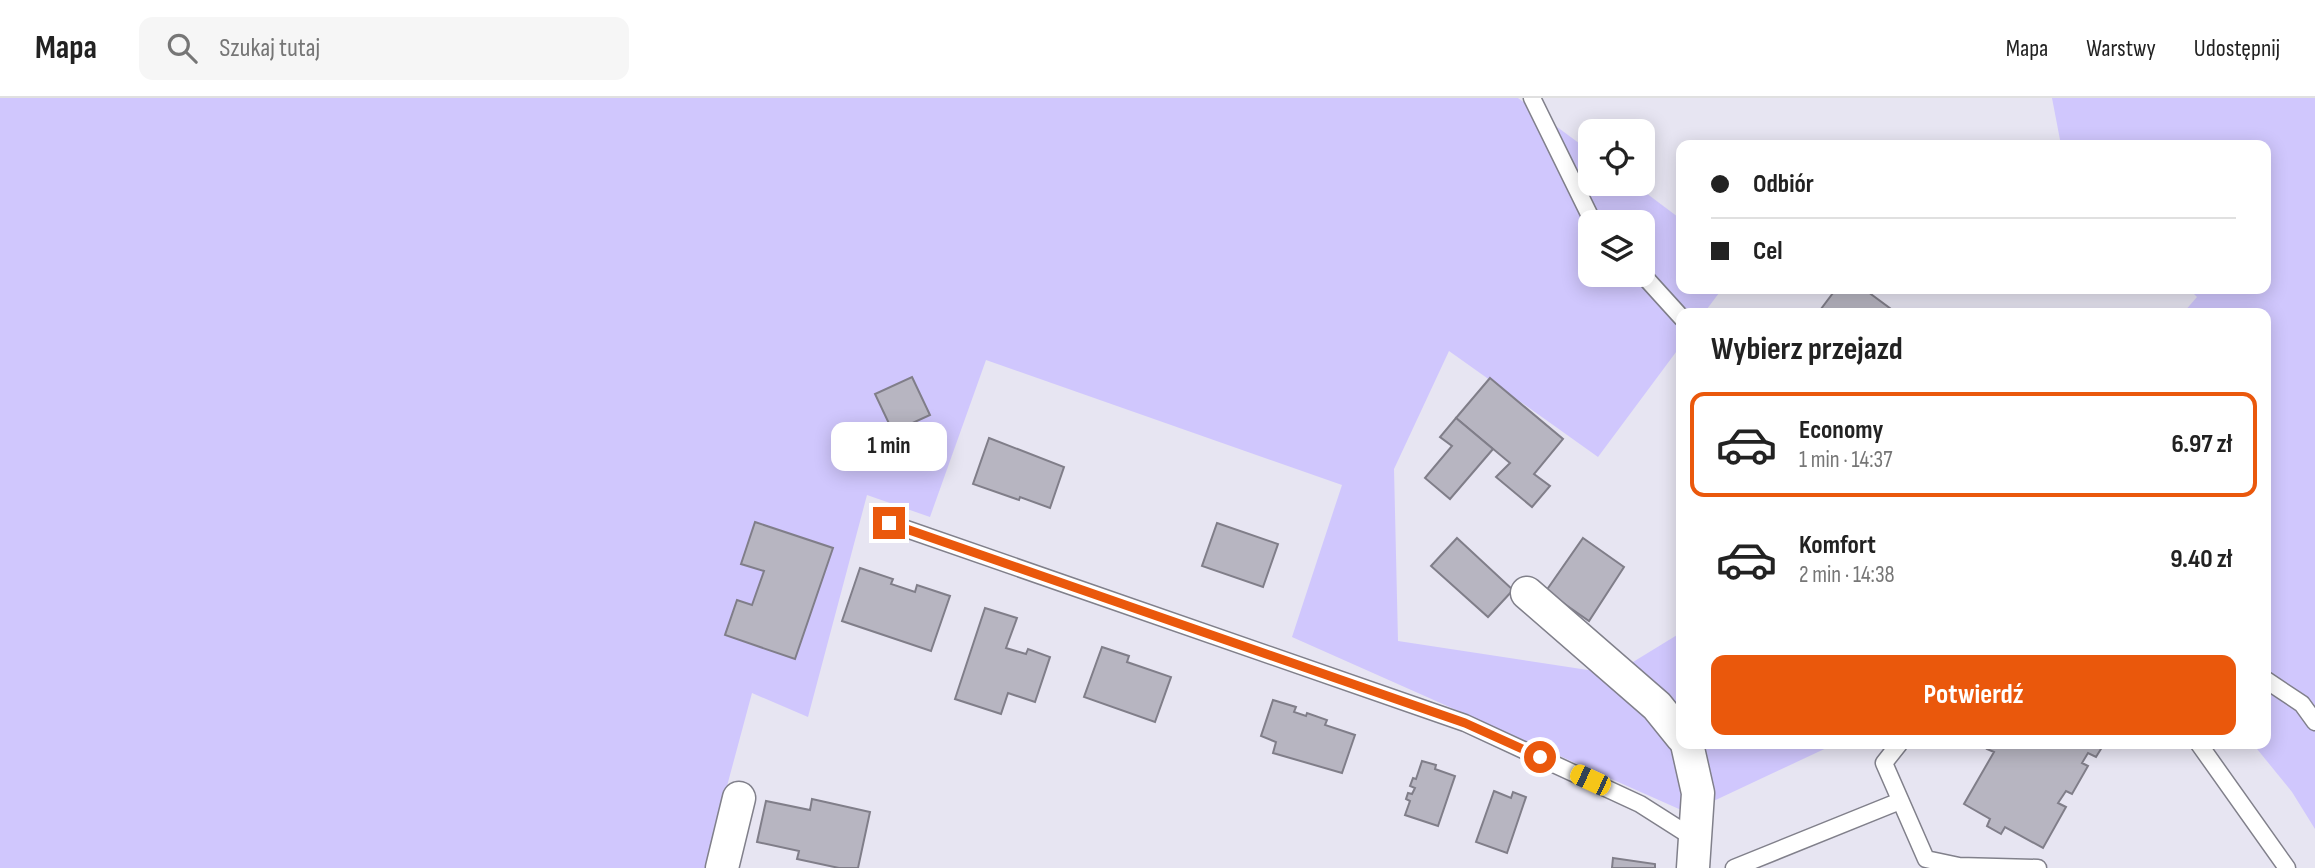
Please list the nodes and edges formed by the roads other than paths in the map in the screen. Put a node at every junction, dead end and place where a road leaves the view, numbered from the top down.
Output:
1 (1532, 98) edge
2 (1587, 210) edge
3 (1654, 287) edge
4 (1676, 311) edge
5 (889, 523) dead end
6 (1527, 593) dead end
7 (2271, 683) edge
8 (2315, 722) edge
9 (1676, 730) edge
10 (1688, 749) edge
11 (1895, 749) edge
12 (2203, 749) edge
13 (739, 798) dead end
14 (1900, 801) junction
15 (1694, 853) edge
16 (1924, 863) edge
17 (722, 868) edge
18 (1734, 868) edge
19 (2038, 868) edge
20 (2287, 868) edge

1 - 2 lane
3 - 4 lane
5 - 15 lane
6 - 9 street
7 - 8 lane
10 - 15 street
11 - 14 lane
12 - 20 lane
13 - 17 street
14 - 16 lane
14 - 18 lane
16 - 19 lane

